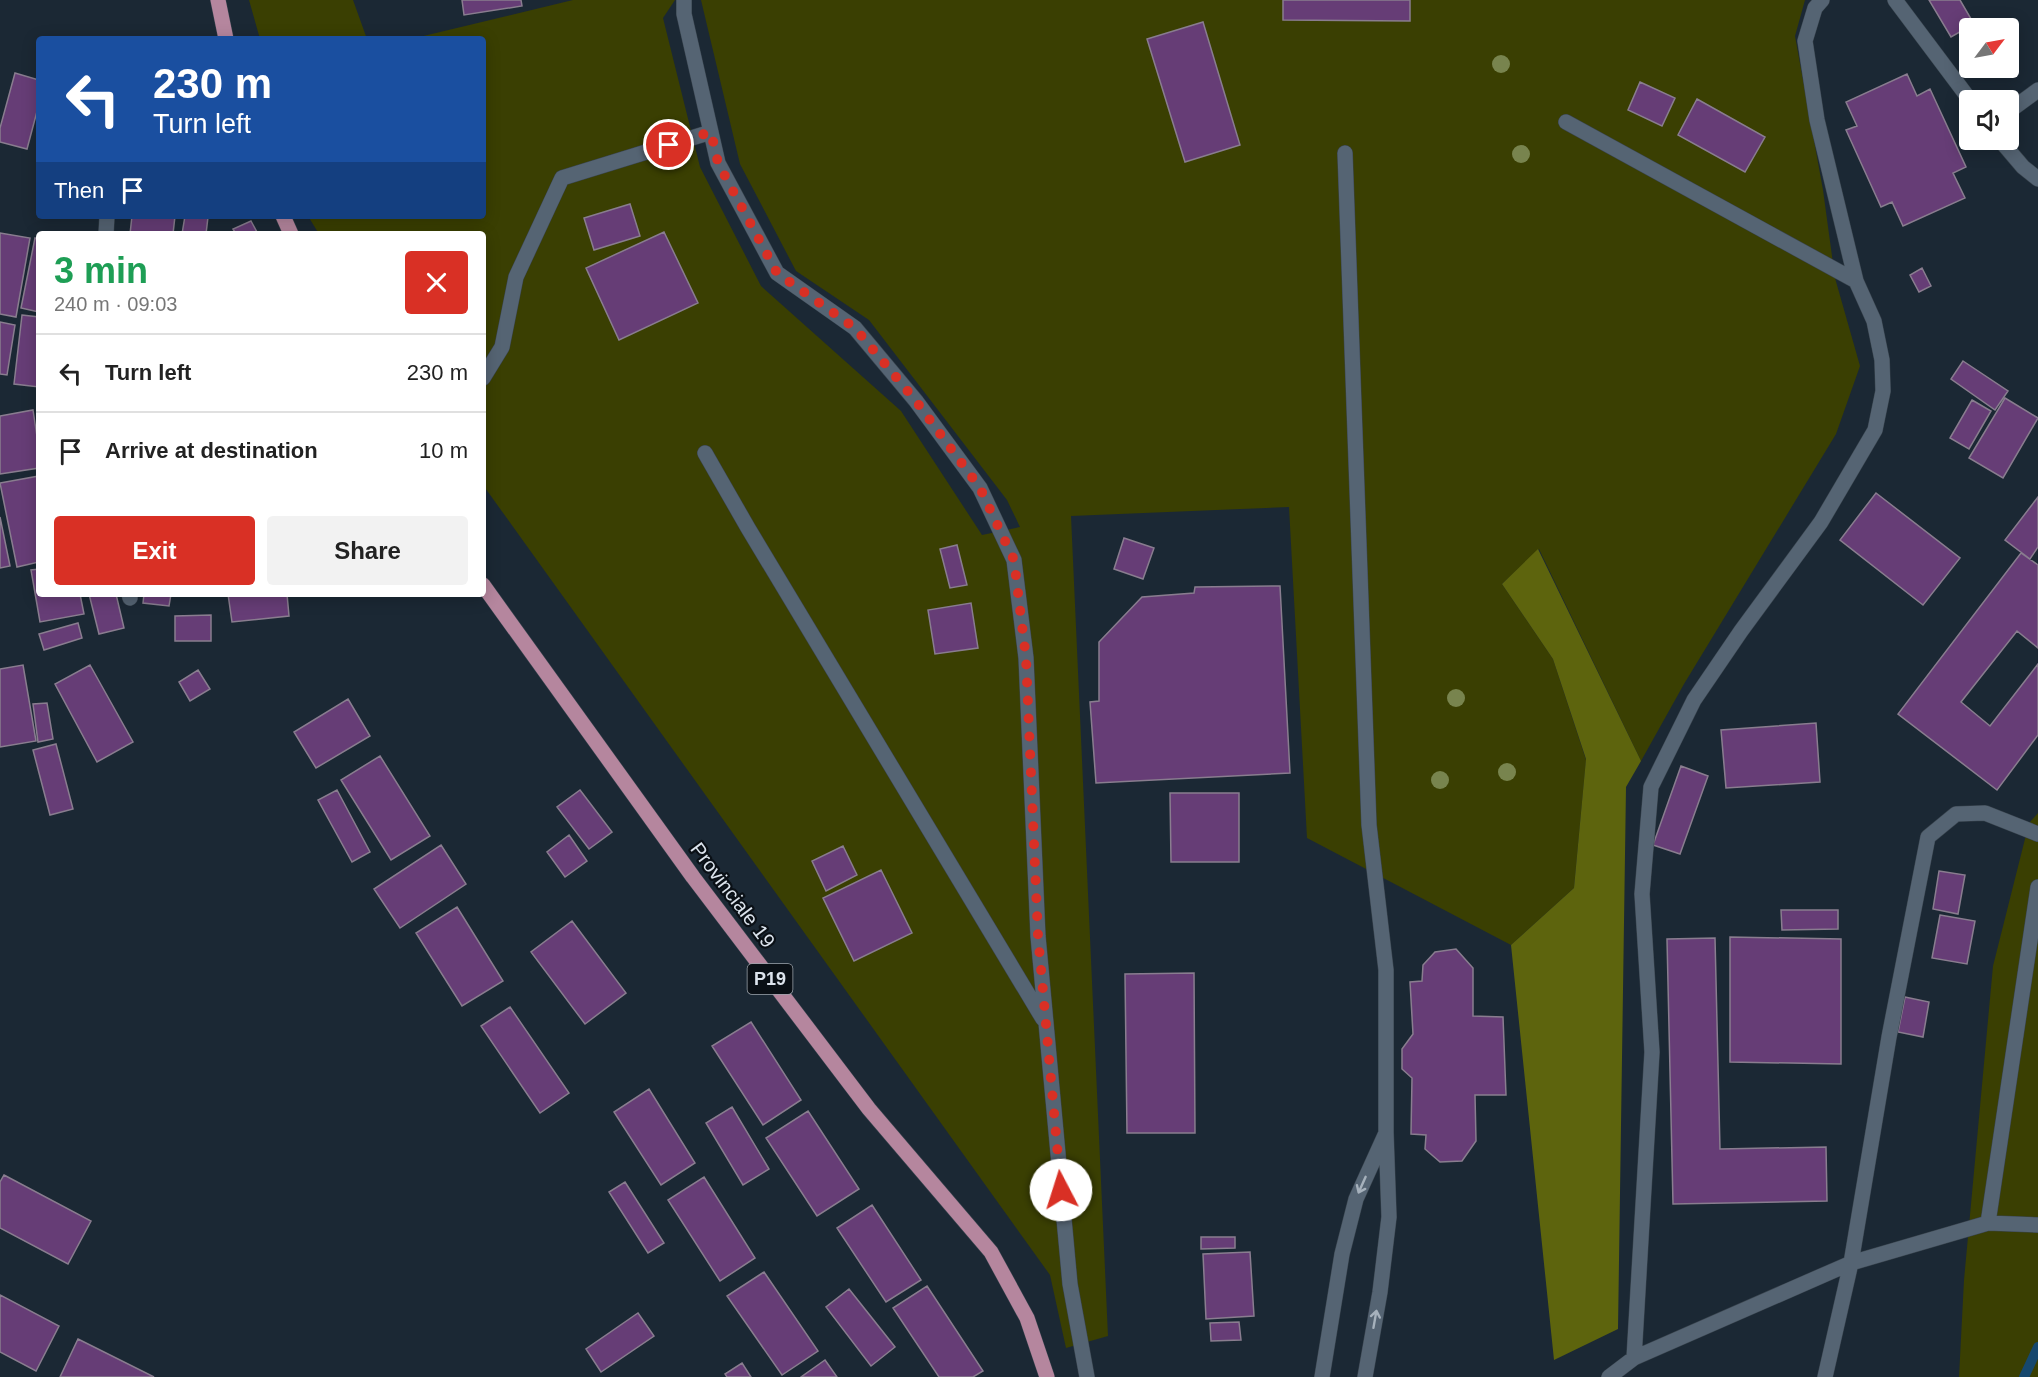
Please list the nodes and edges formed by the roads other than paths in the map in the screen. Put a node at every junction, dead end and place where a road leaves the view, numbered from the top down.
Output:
1 (218, 0) edge
2 (684, 0) edge
3 (1822, 0) edge
4 (1895, 0) edge
5 (225, 36) edge
6 (1962, 90) edge
7 (2038, 90) edge
8 (2019, 104) edge
9 (1566, 122) dead end
10 (711, 132) junction
11 (2009, 150) edge
12 (1345, 153) dead end
13 (2038, 179) edge
14 (1856, 281) junction
15 (486, 373) edge
16 (705, 453) dead end
17 (486, 589) edge
18 (2038, 834) edge
19 (2038, 887) edge
20 (1046, 1024) junction
21 (1386, 1132) junction
22 (1988, 1223) junction
23 (2038, 1225) edge
24 (1851, 1263) junction
25 (1634, 1358) junction
26 (1047, 1377) edge
27 (1087, 1377) edge
28 (1322, 1377) edge
29 (1365, 1377) edge
30 (1609, 1377) edge
31 (1825, 1377) edge

1 - 5 main road
2 - 10 street
3 - 14 street
4 - 6 street
7 - 8 street
9 - 14 street
10 - 15 street
10 - 20 street
11 - 13 street
12 - 21 street
14 - 25 street
16 - 20 street
17 - 26 main road, Provinciale 19 / P19
18 - 24 street
19 - 22 street
20 - 27 street
21 -> 28 street
29 -> 21 street
22 - 23 street
22 - 24 street
24 - 25 street
24 - 31 street
25 - 30 street

